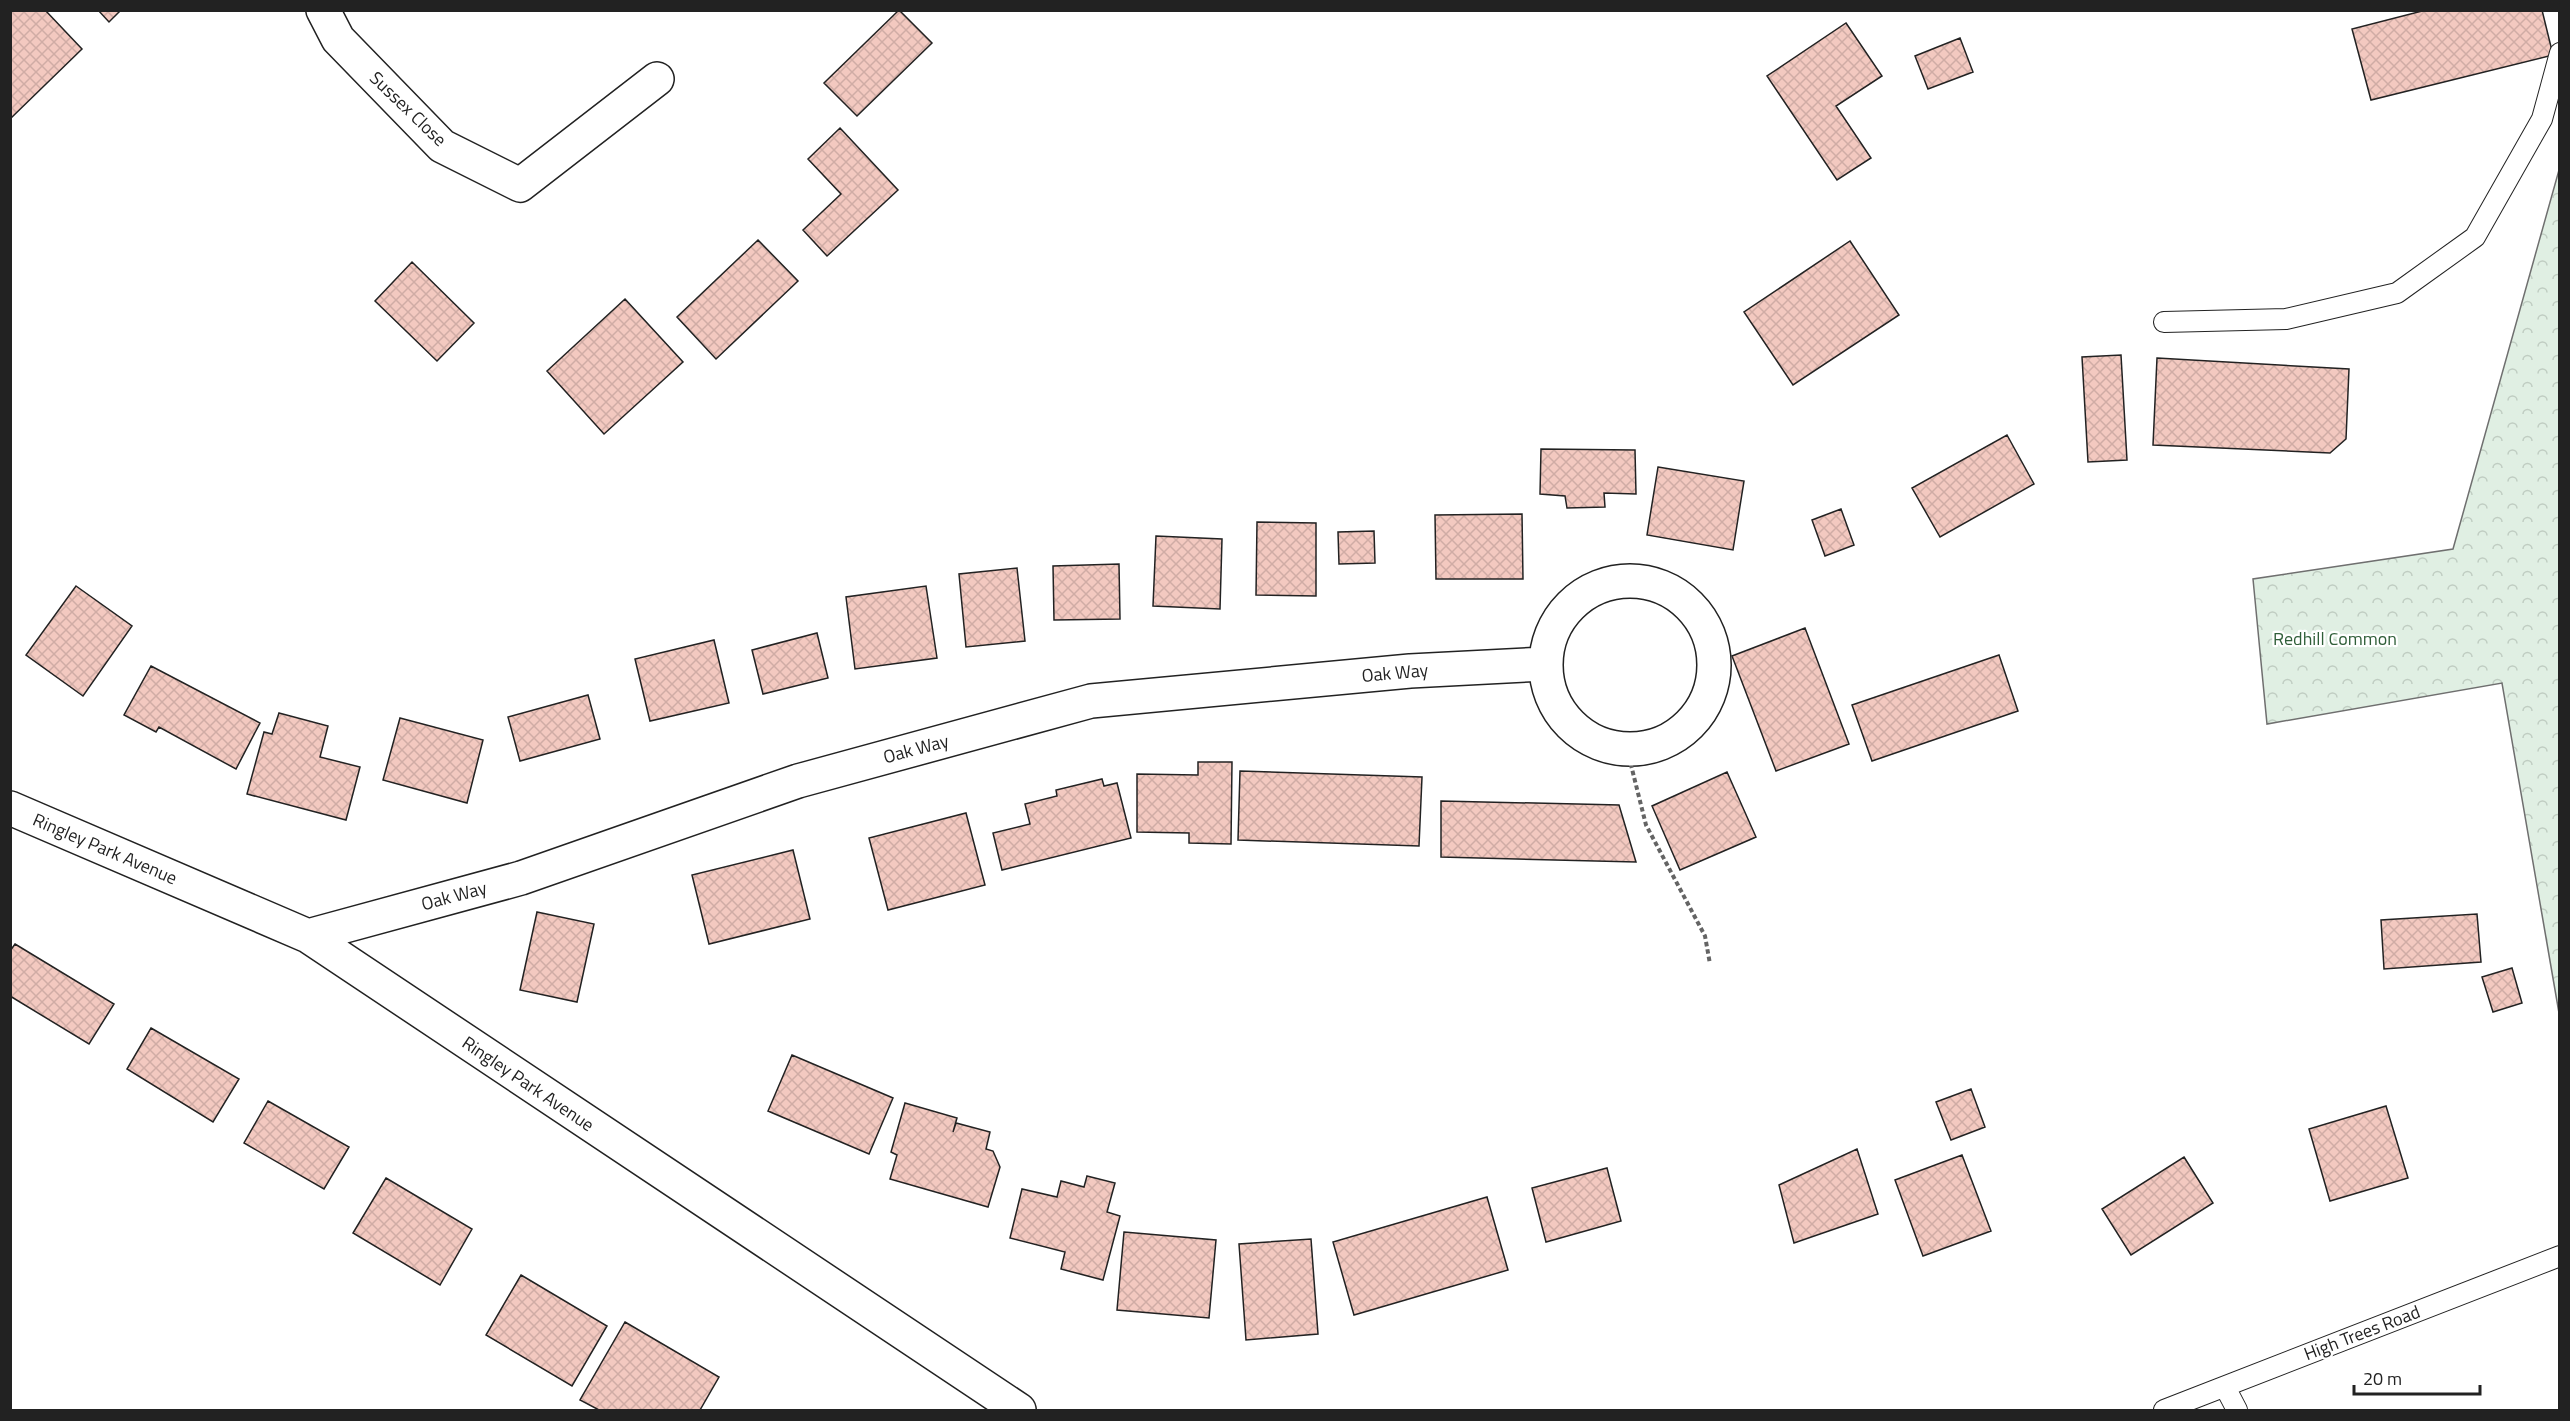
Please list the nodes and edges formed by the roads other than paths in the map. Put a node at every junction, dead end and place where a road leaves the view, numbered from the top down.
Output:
1 (323, 10) edge
2 (2559, 52) edge
3 (657, 79) dead end
4 (2163, 322) dead end
5 (1545, 663) junction
6 (10, 808) edge
7 (308, 936) junction
8 (2559, 1256) edge
9 (2225, 1387) junction
10 (1019, 1410) edge
11 (2164, 1410) edge
12 (2237, 1410) edge

1 - 3 street, Sussex Close
2 - 4 lane
5 - 5 street
5 - 7 street, Oak Way
6 - 7 street, Ringley Park Avenue
7 - 10 street, Ringley Park Avenue
8 - 9 lane, High Trees Road
9 - 11 lane, High Trees Road
9 - 12 lane

